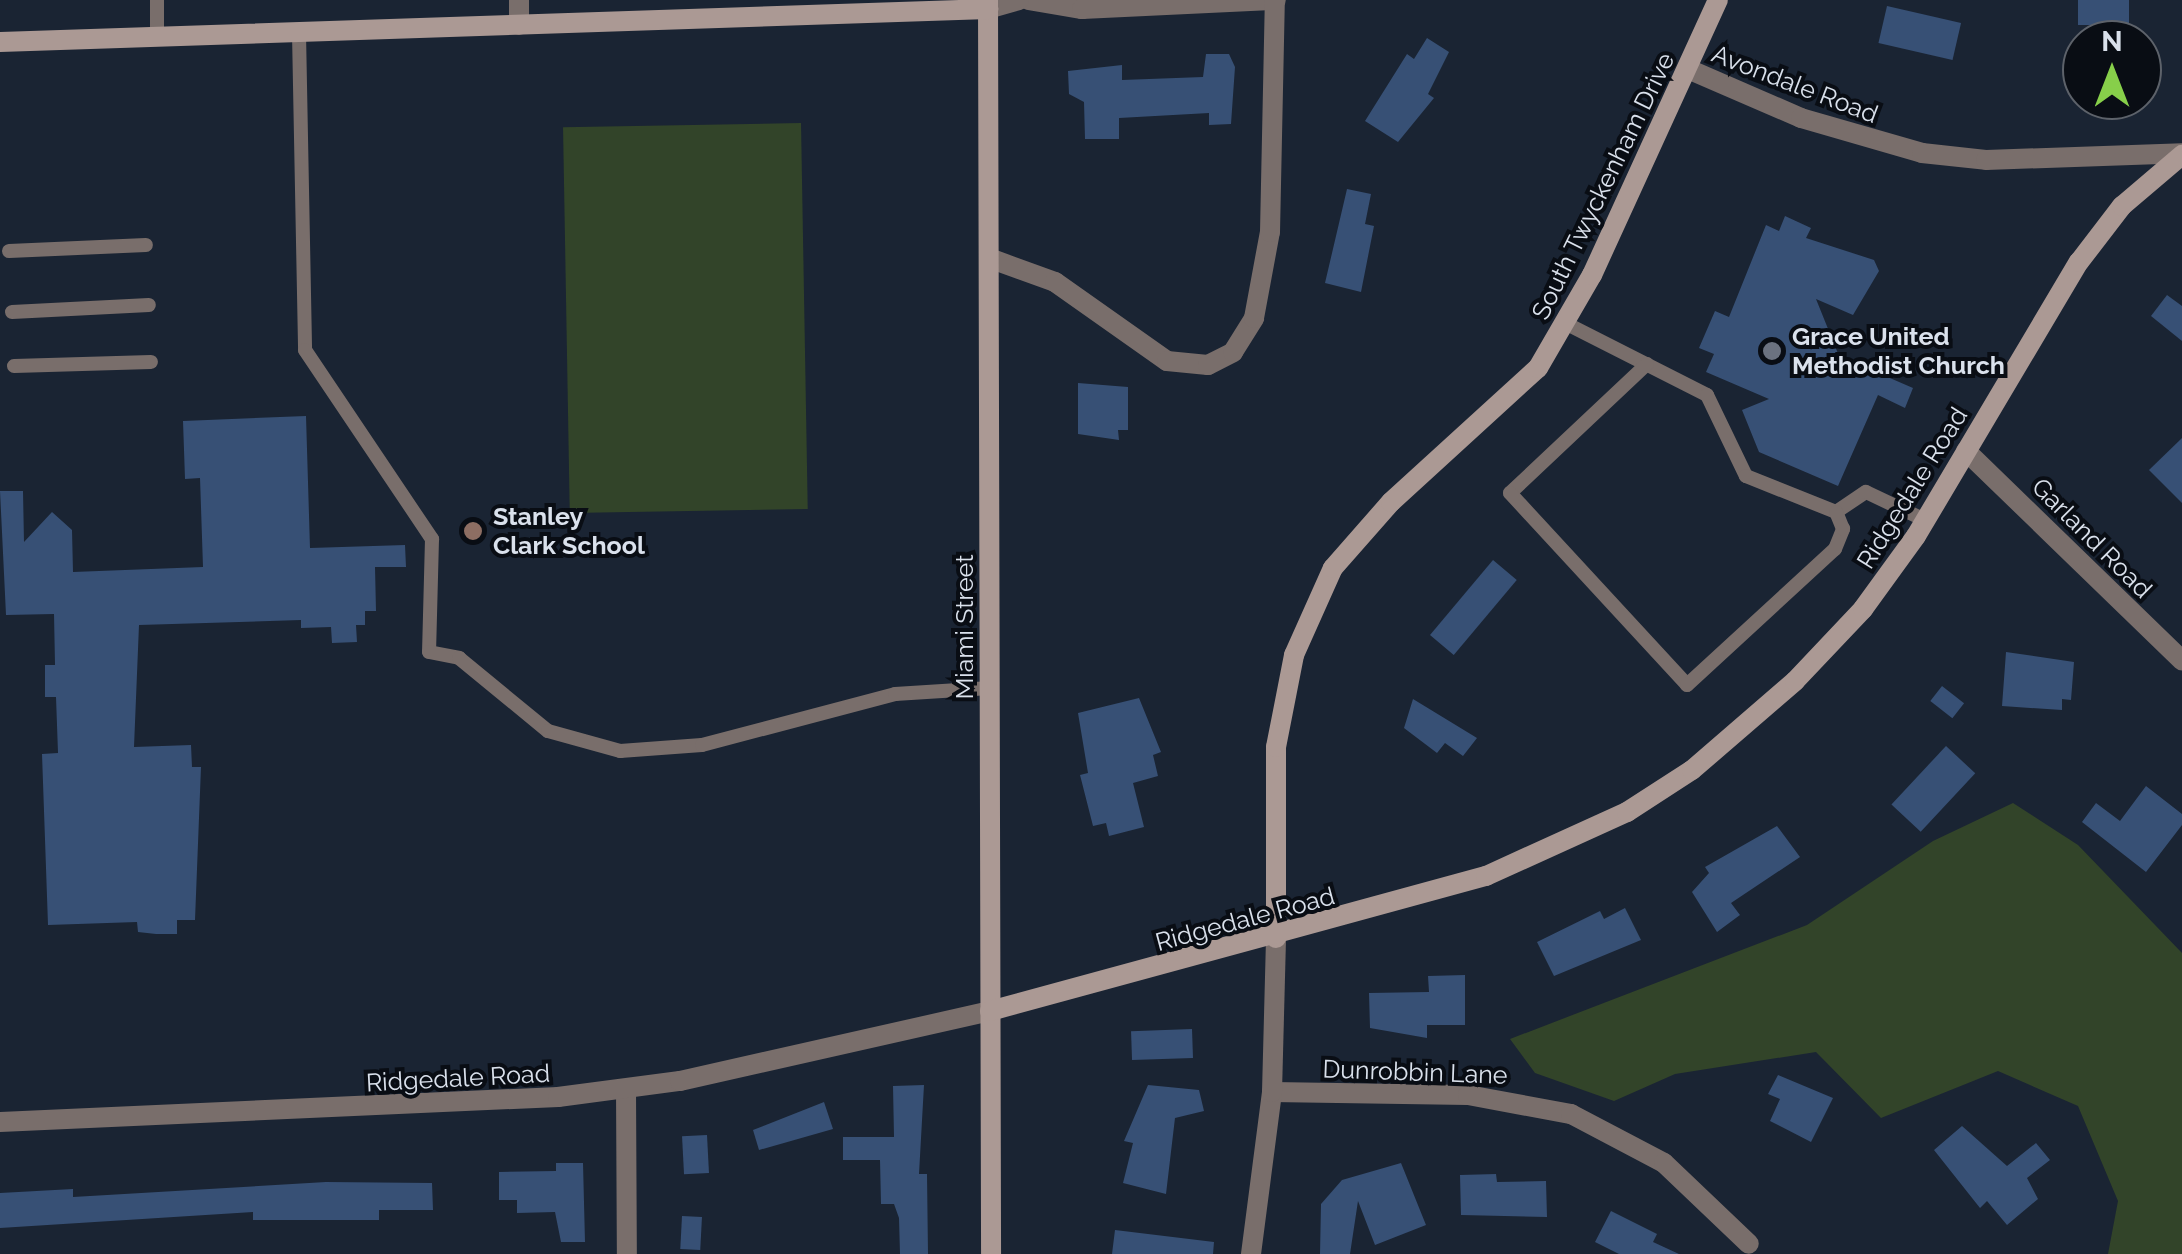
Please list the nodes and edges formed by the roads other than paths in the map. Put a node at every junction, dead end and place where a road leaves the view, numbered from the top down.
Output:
1 (157, 0) edge
2 (518, 0) edge
3 (1019, 0) edge
4 (1028, 0) edge
5 (1275, 0) edge
6 (1718, 0) edge
7 (988, 4) edge
8 (813, 8) edge
9 (519, 25) junction
10 (299, 33) junction
11 (158, 38) junction
12 (0, 42) edge
13 (1688, 69) junction
14 (2182, 154) edge
15 (146, 246) dead end
16 (9, 251) dead end
17 (989, 258) junction
18 (149, 305) dead end
19 (12, 312) dead end
20 (1567, 324) junction
21 (151, 362) dead end
22 (1647, 364) junction
23 (14, 366) dead end
24 (1966, 452) junction
25 (1836, 512) junction
26 (1925, 520) junction
27 (2182, 660) edge
28 (990, 688) junction
29 (1276, 938) junction
30 (990, 1012) junction
31 (626, 1089) junction
32 (1272, 1092) junction
33 (0, 1122) edge
34 (1749, 1244) dead end
35 (627, 1254) edge
36 (991, 1254) edge
37 (1251, 1254) edge

1 - 11 lane
2 - 9 street
3 - 7 street
4 - 5 street
5 - 17 street
6 - 13 street, South Twyckenham Drive
7 - 8 street
7 - 17 street, Miami Street
8 - 9 street
9 - 10 street
10 - 11 street
10 - 28 lane
11 - 12 street
13 - 14 street, Avondale Road
13 - 20 street, South Twyckenham Drive
14 - 24 street, Ridgedale Road
15 - 16 lane
17 - 28 street, Miami Street
18 - 19 lane
20 - 22 lane
20 - 29 street, South Twyckenham Drive
21 - 23 lane
22 - 25 lane
22 - 25 lane
24 - 26 street, Ridgedale Road
24 - 27 street, Garland Road
25 - 26 lane
26 - 29 street, Ridgedale Road
28 - 30 street, Miami Street
29 - 30 street, Ridgedale Road
29 - 32 street, South Twyckenham Drive
30 - 31 street, Ridgedale Road
30 - 36 street, Miami Street
31 - 33 street, Ridgedale Road
31 - 35 street
32 - 34 street, Dunrobbin Lane
32 - 37 street, South Twyckenham Drive

